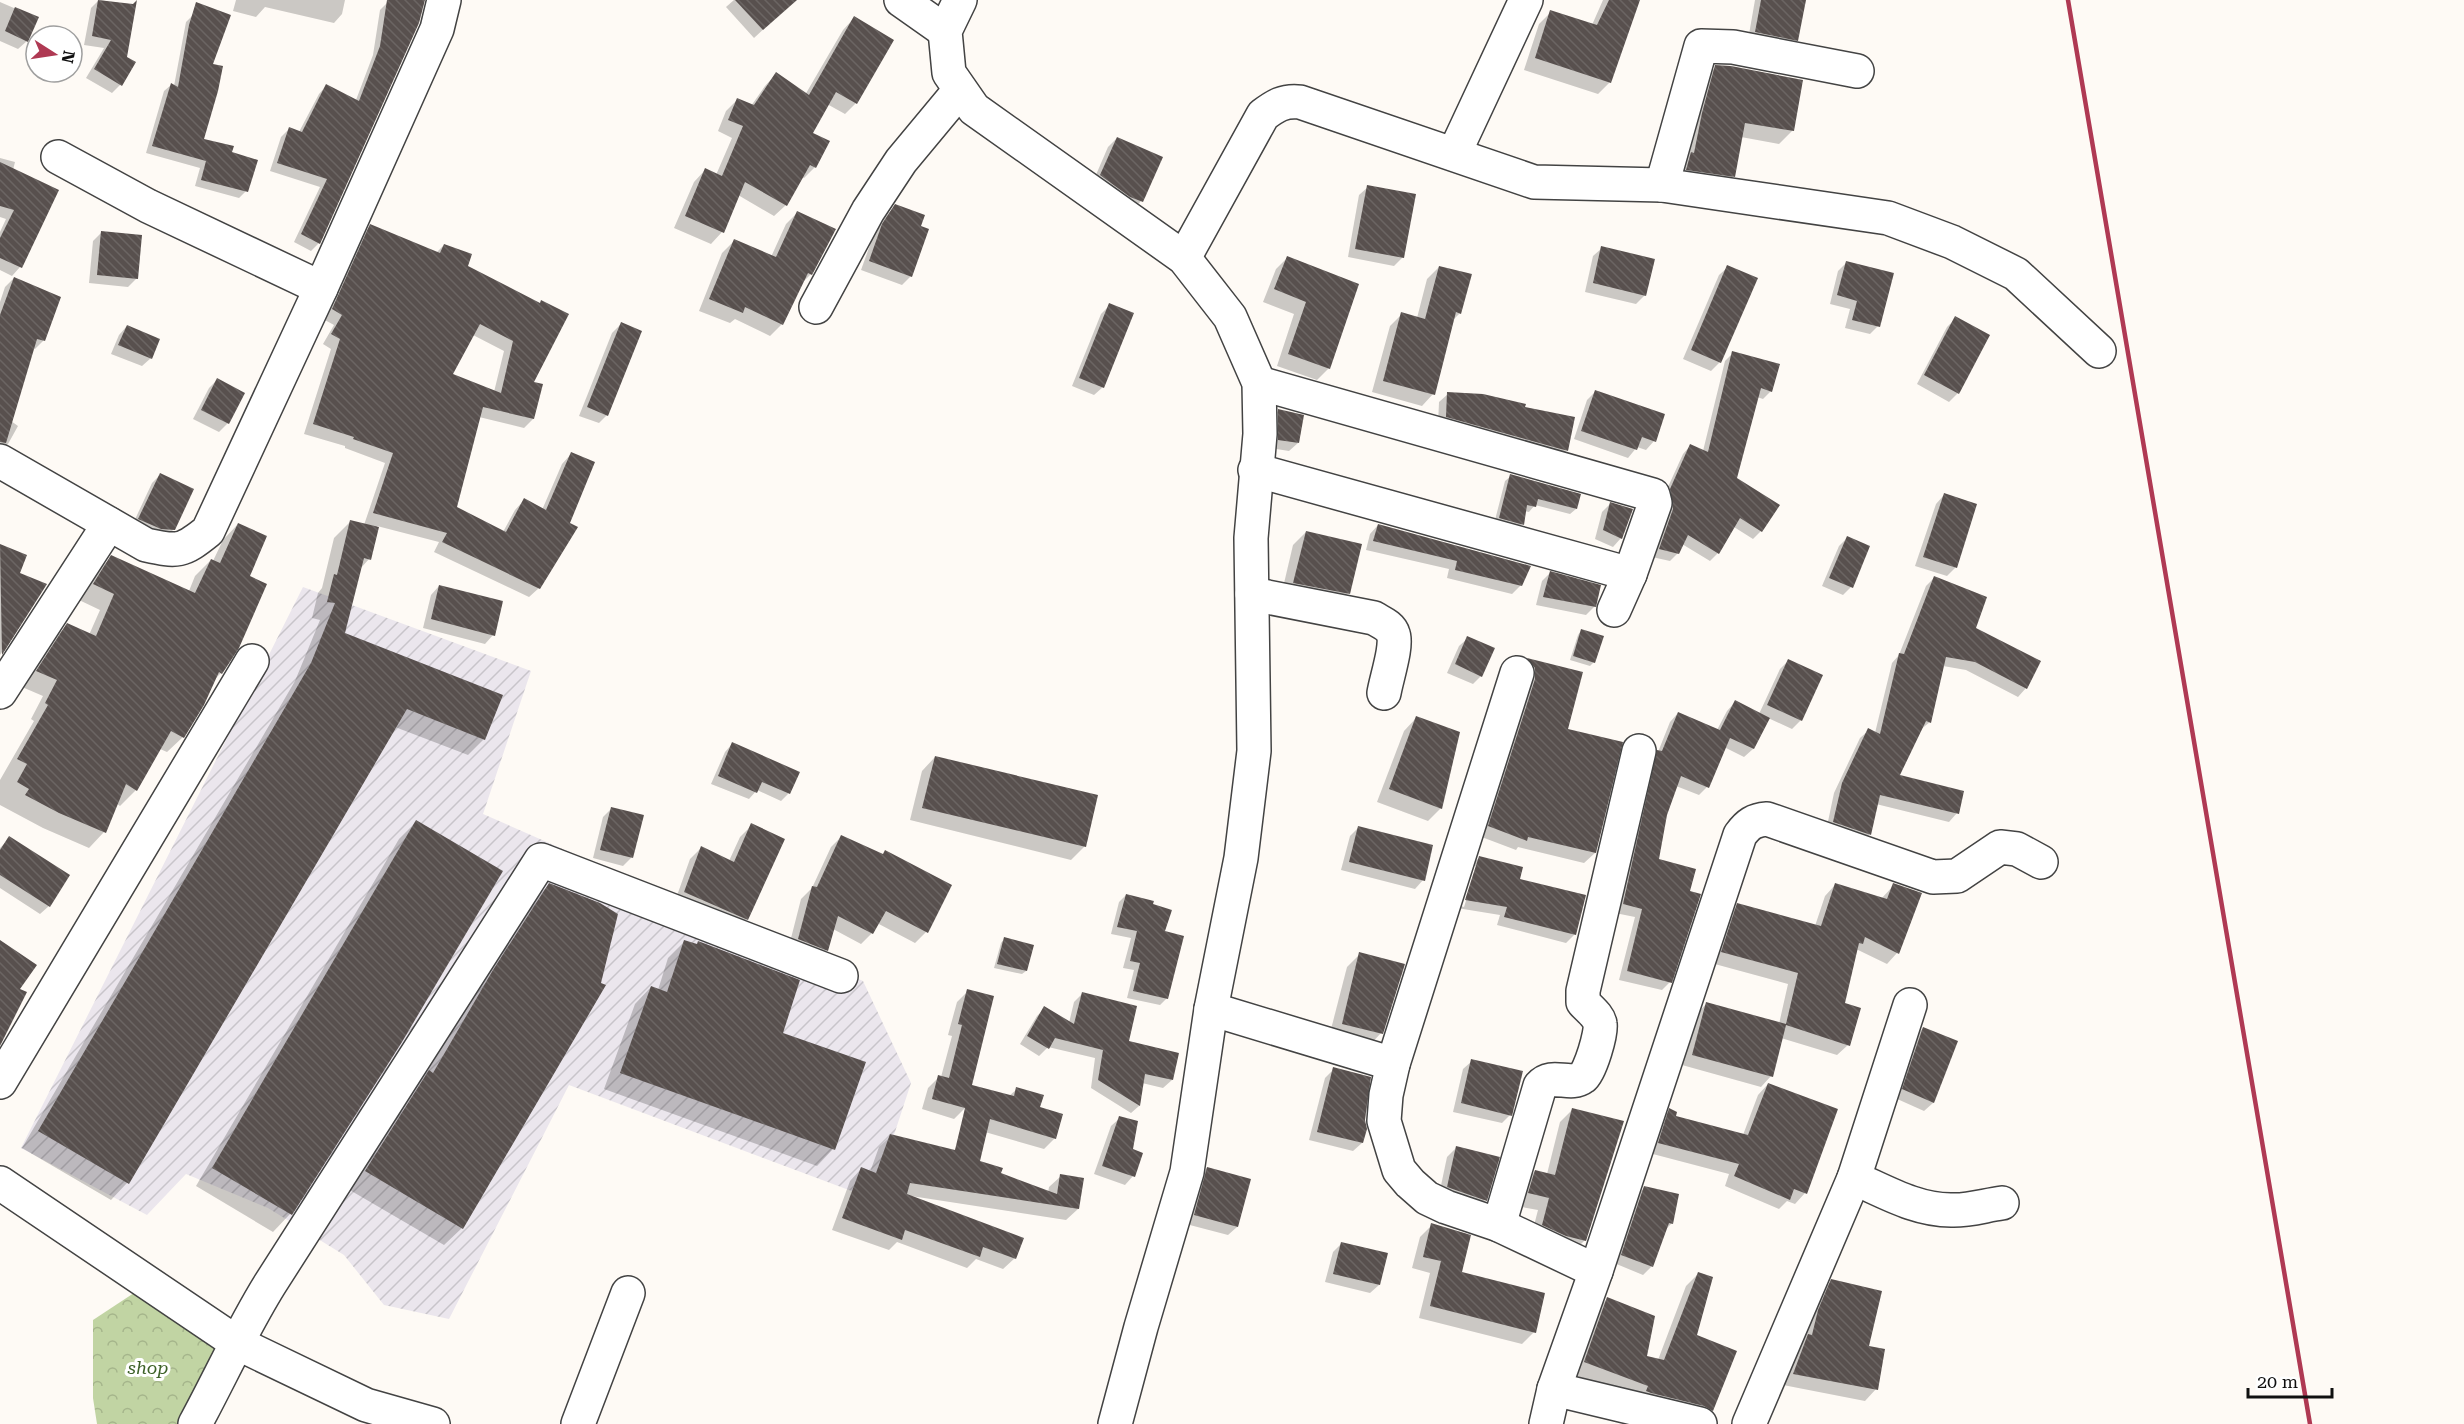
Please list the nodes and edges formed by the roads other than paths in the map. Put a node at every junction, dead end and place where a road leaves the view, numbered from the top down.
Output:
1 (444, 0) edge
2 (902, 0) edge
3 (960, 0) edge
4 (1526, 0) edge
5 (945, 31) junction
6 (1857, 71) dead end
7 (960, 90) junction
8 (1454, 154) junction
9 (58, 156) dead end
10 (1662, 184) junction
11 (1184, 258) junction
12 (321, 288) junction
13 (816, 307) dead end
14 (2099, 351) dead end
15 (1259, 383) junction
16 (0, 461) edge
17 (1255, 470) junction
18 (109, 524) junction
19 (1630, 574) junction
20 (1252, 594) junction
21 (1614, 610) dead end
22 (252, 661) dead end
23 (1517, 673) dead end
24 (0, 692) edge
25 (1384, 693) dead end
26 (1639, 751) dead end
27 (2041, 862) dead end
28 (841, 976) dead end
29 (1910, 1005) dead end
30 (1211, 1009) junction
31 (1393, 1064) junction
32 (0, 1082) edge
33 (1854, 1178) junction
34 (0, 1183) edge
35 (2002, 1203) dead end
36 (1499, 1225) junction
37 (1596, 1271) junction
38 (628, 1293) dead end
39 (237, 1343) junction
40 (1554, 1389) junction
41 (195, 1424) edge
42 (433, 1424) edge
43 (578, 1424) edge
44 (1115, 1424) edge
45 (1546, 1424) edge
46 (1700, 1424) edge
47 (1749, 1424) edge

1 - 12 street
2 - 5 street
3 - 5 street
4 - 8 street
5 - 7 street
6 - 10 street
7 - 11 street
7 - 13 street
8 - 10 street
8 - 11 street
9 - 12 street
10 - 14 street
11 - 15 street
12 - 18 street
15 - 17 street
15 - 19 street
16 - 18 street
17 - 19 street
17 - 20 street
18 - 24 street
19 - 21 street
20 - 25 street
20 - 30 street
22 - 32 street
23 - 31 street
26 - 36 street
27 - 37 street
28 - 39 street
29 - 33 street
30 - 31 street
30 - 44 street
31 - 36 street
33 - 35 street
33 - 47 street
34 - 39 street
36 - 37 street
37 - 40 street
38 - 43 street
39 - 41 street
39 - 42 street
40 - 45 street
40 - 46 street

